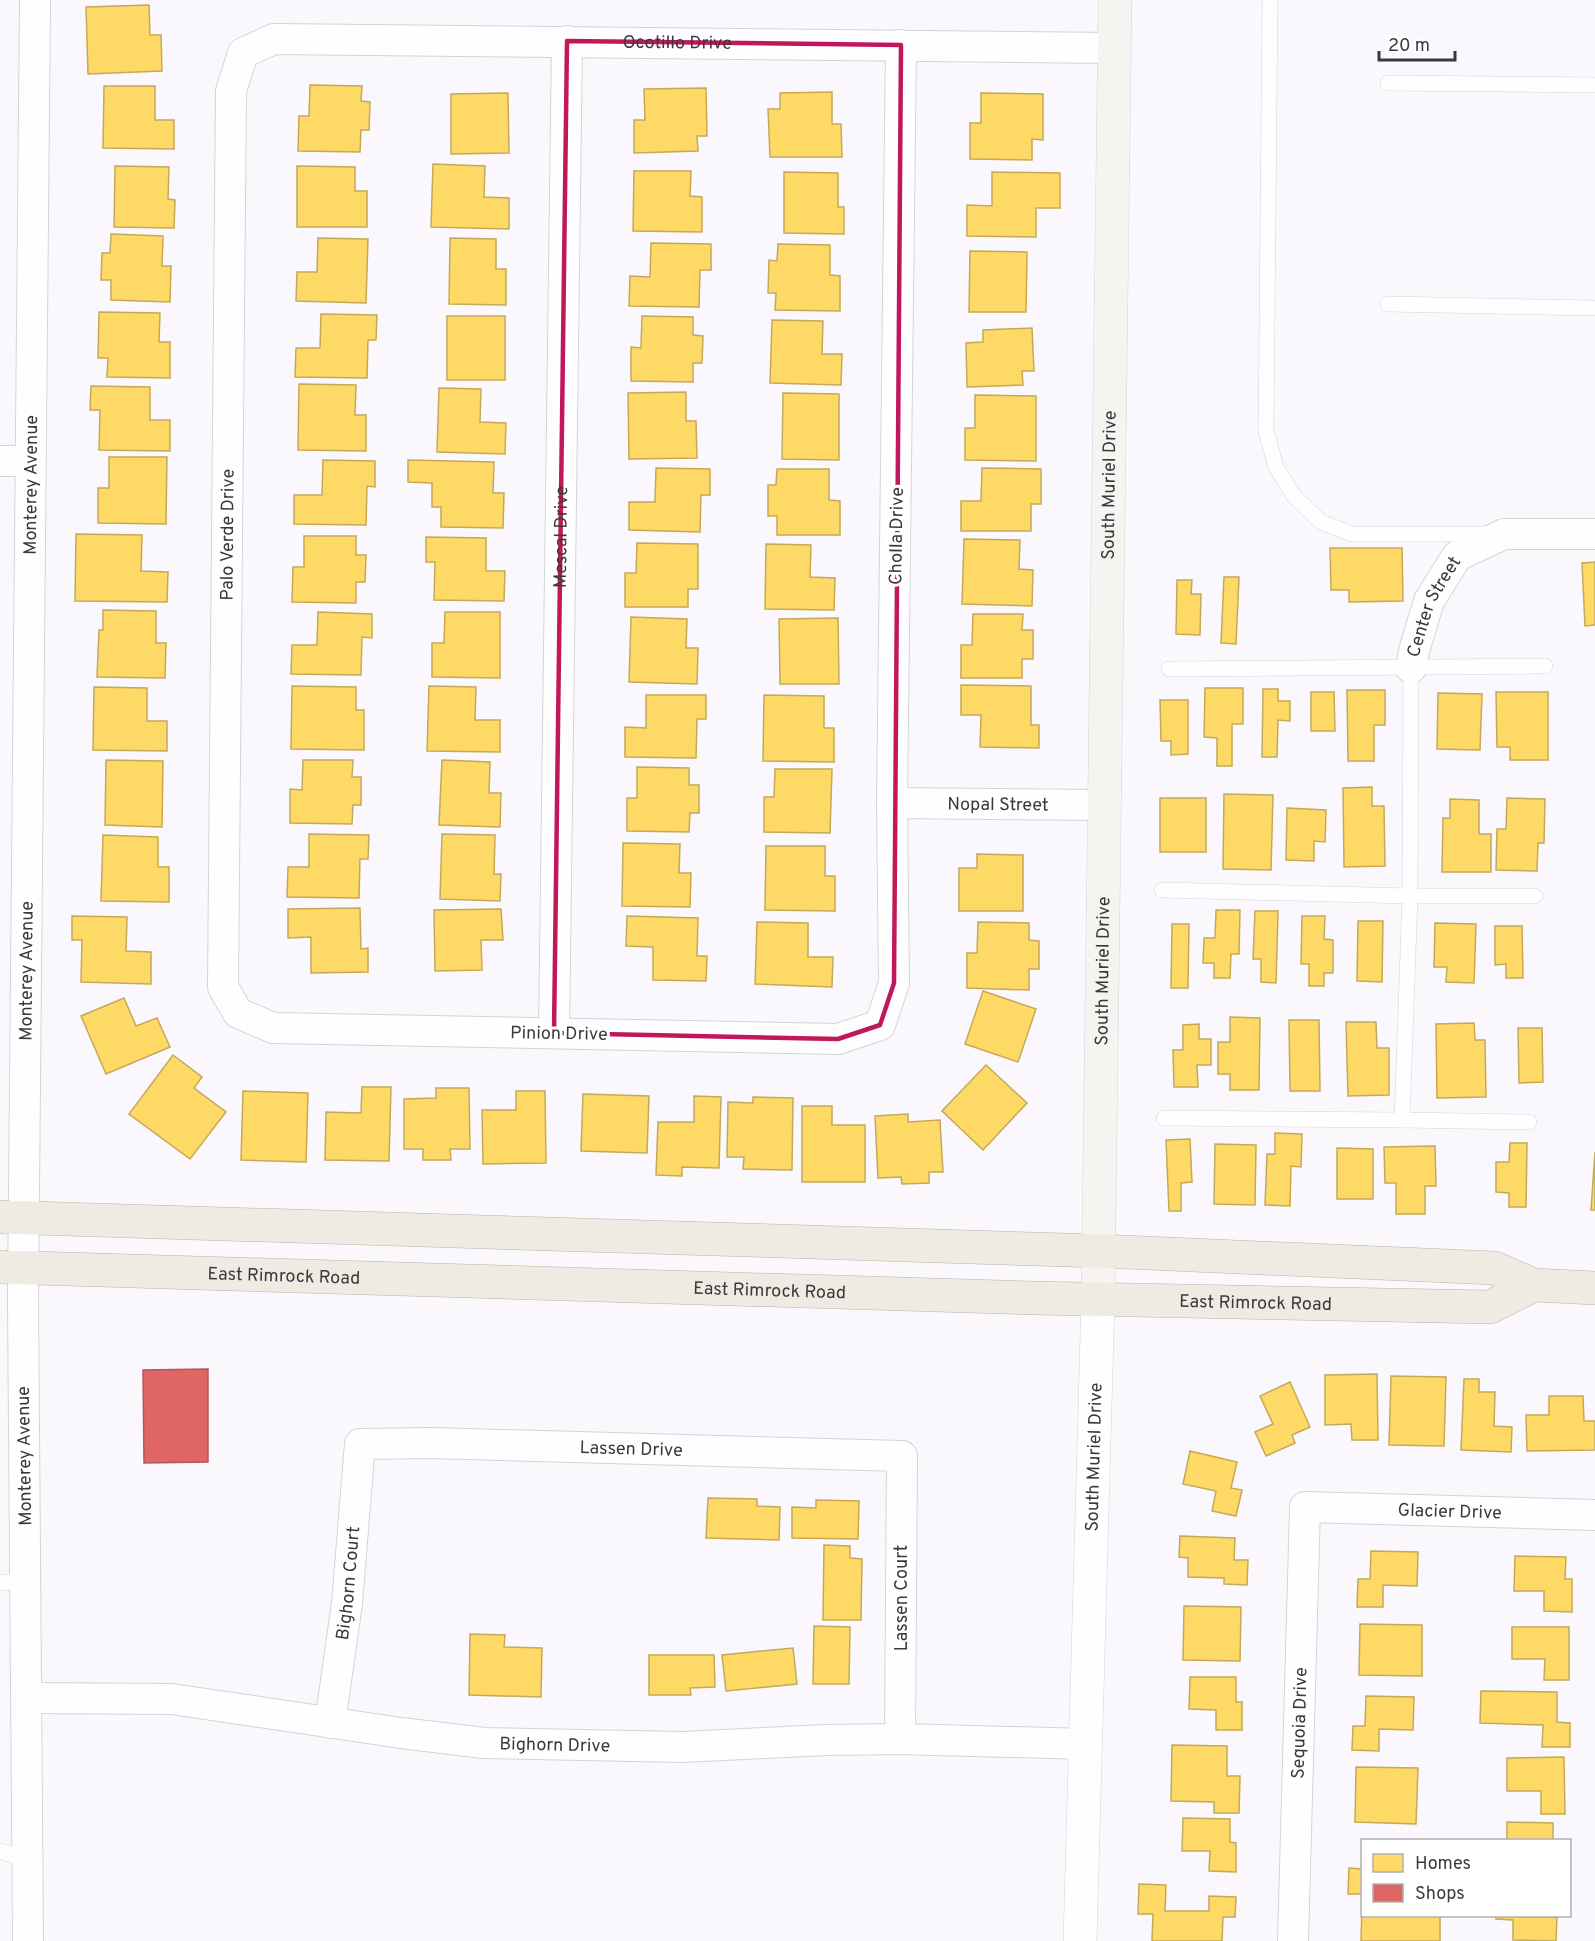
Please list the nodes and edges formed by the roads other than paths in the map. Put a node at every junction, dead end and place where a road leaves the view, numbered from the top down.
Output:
1 (35, 0) edge
2 (1115, 0) edge
3 (1270, 0) edge
4 (567, 41) junction
5 (901, 45) junction
6 (1114, 48) junction
7 (243, 53) joint
8 (1388, 83) dead end
9 (1595, 85) edge
10 (1388, 304) dead end
11 (1595, 308) edge
12 (15, 461) edge
13 (1504, 534) junction
14 (1595, 534) edge
15 (1545, 666) dead end
16 (1411, 668) junction
17 (1169, 669) dead end
18 (892, 803) junction
19 (1104, 805) junction
20 (1162, 890) dead end
21 (1410, 896) junction
22 (1535, 896) dead end
23 (238, 1014) joint
24 (880, 1025) joint
25 (554, 1033) junction
26 (1164, 1118) dead end
27 (1402, 1120) junction
28 (1529, 1122) dead end
29 (12, 1218) edge
30 (1100, 1251) junction
31 (12, 1268) edge
32 (1534, 1285) junction
33 (1595, 1288) edge
34 (1098, 1299) junction
35 (360, 1444) joint
36 (902, 1456) joint
37 (1305, 1507) joint
38 (1595, 1515) edge
39 (13, 1581) edge
40 (27, 1698) junction
41 (330, 1723) junction
42 (900, 1739) junction
43 (1086, 1744) junction
44 (0, 1851) edge
45 (28, 1860) junction
46 (28, 1941) edge
47 (1080, 1941) edge
48 (1293, 1941) edge

1 - 12 street, Monterey Avenue
2 - 6 main road, South Muriel Drive
3 - 13 lane
4 - 5 street, Ocotillo Drive
4 - 7 street, Ocotillo Drive
4 - 25 street, Mescal Drive
5 - 6 street, Ocotillo Drive
5 - 18 street, Cholla Drive
6 - 19 main road, South Muriel Drive
7 - 23 street, Palo Verde Drive
8 - 9 lane
10 - 11 lane
12 - 29 street, Monterey Avenue
13 - 14 street, Center Street
13 - 16 street, Center Street
15 - 16 lane
16 - 17 lane, Center Street
16 - 21 lane
18 - 19 street, Nopal Street
18 - 24 street, Cholla Drive
19 - 30 main road, South Muriel Drive
20 - 21 lane
21 - 22 lane
21 - 27 lane
23 - 25 street, Pinion Drive
24 - 25 street, Pinion Drive
26 - 27 lane
27 - 28 lane
29 - 30 main road, East Rimrock Road
29 - 31 street, Monterey Avenue
30 - 32 main road, East Rimrock Road
30 - 34 main road, South Muriel Drive
31 - 34 main road, East Rimrock Road
31 - 39 street, Monterey Avenue
32 - 33 main road, East Rimrock Road
32 - 34 main road, East Rimrock Road
34 - 43 street, South Muriel Drive
35 - 36 street, Lassen Drive
35 - 41 street, Bighorn Court
36 - 42 street, Lassen Court
37 - 38 street, Glacier Drive
37 - 48 street, Sequoia Drive
39 - 40 street, Monterey Avenue
40 - 41 street, Bighorn Drive
40 - 45 street, Monterey Avenue
41 - 42 street, Bighorn Drive
42 - 43 street, Bighorn Drive
43 - 47 street, South Muriel Drive
44 - 45 lane
45 - 46 street, Monterey Avenue

